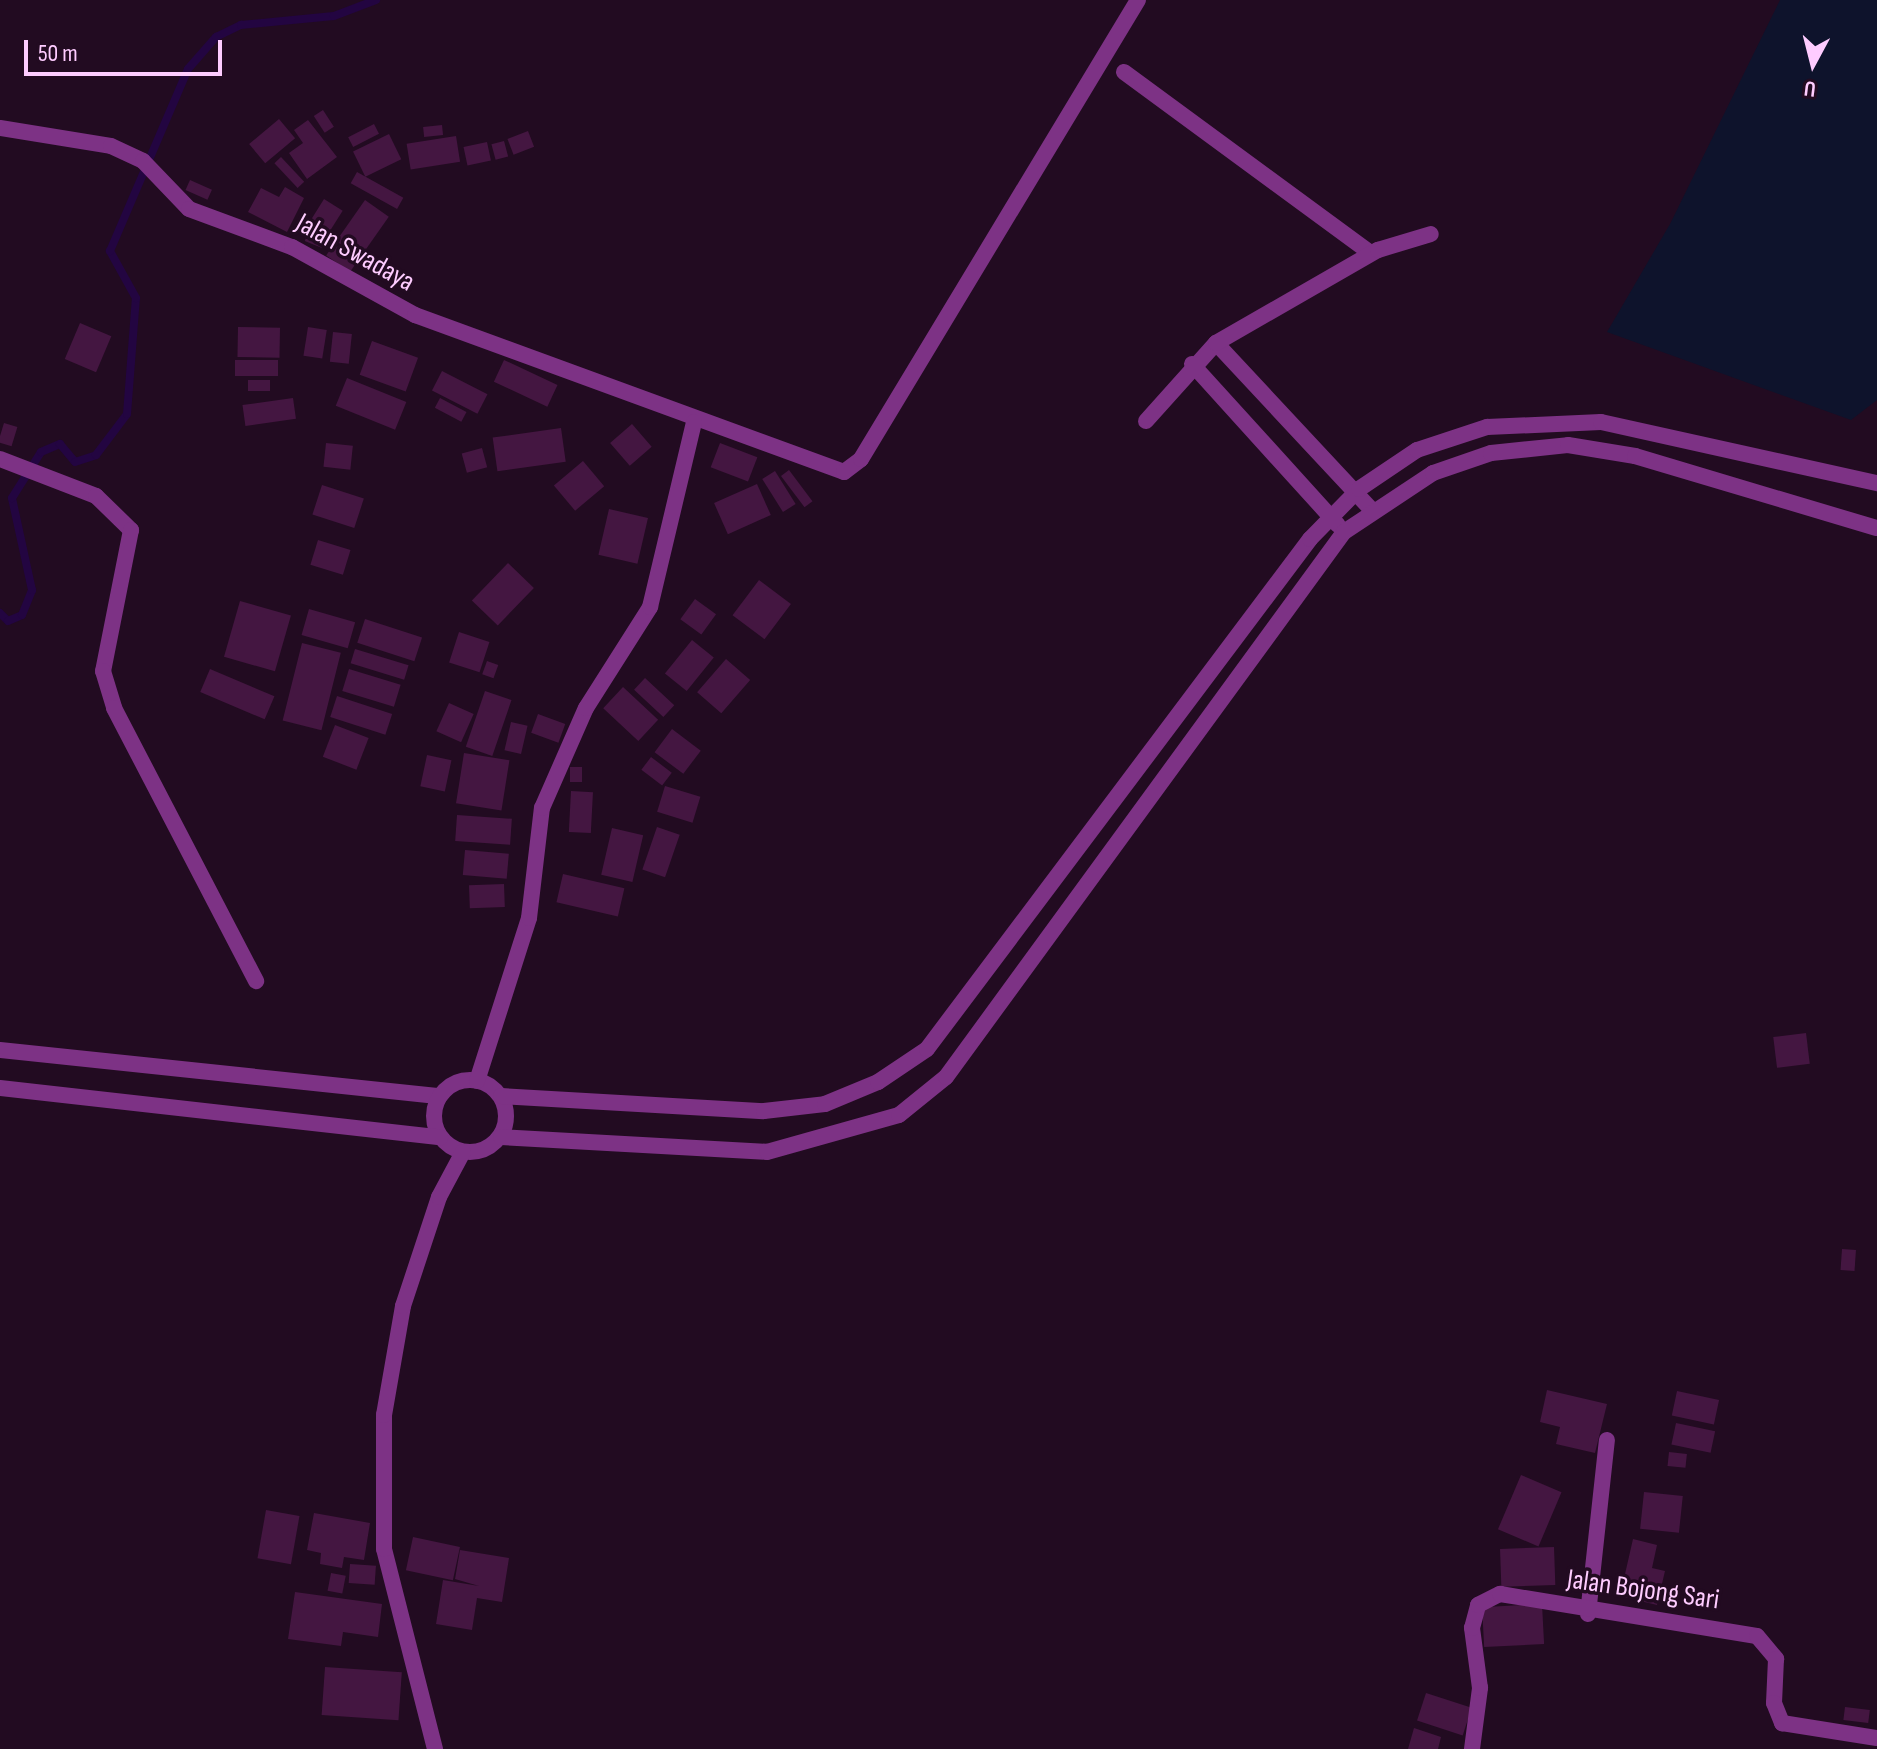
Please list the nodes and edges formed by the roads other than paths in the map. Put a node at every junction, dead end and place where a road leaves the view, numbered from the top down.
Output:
1 (1138, 0) edge
2 (1124, 72) dead end
3 (0, 128) edge
4 (1431, 234) dead end
5 (1370, 253) junction
6 (1216, 343) junction
7 (1192, 364) junction
8 (1146, 421) dead end
9 (694, 422) junction
10 (7, 460) edge
11 (1877, 483) edge
12 (1354, 494) junction
13 (1372, 510) junction
14 (1331, 517) junction
15 (1877, 528) edge
16 (1344, 532) junction
17 (256, 981) dead end
18 (0, 1050) edge
19 (477, 1081) junction
20 (0, 1088) edge
21 (440, 1096) junction
22 (501, 1096) junction
23 (440, 1137) junction
24 (501, 1137) junction
25 (463, 1152) junction
26 (1607, 1440) dead end
27 (1588, 1614) junction
28 (1877, 1738) edge
29 (435, 1749) edge
30 (1472, 1749) edge

1 - 9 street, Jalan Swadaya
2 - 5 street
3 - 9 street, Jalan Swadaya
4 - 5 street
5 - 6 street
6 - 7 street
6 - 12 street
7 - 8 street
7 - 14 street
9 - 19 street
10 - 17 street
11 - 12 street
12 - 13 street
12 - 14 street
13 - 15 street
13 - 16 street
14 - 16 street
14 - 22 street
16 - 24 street
18 - 21 street
19 - 21 street
19 - 22 street
20 - 23 street
21 - 23 street
22 - 24 street
23 - 25 street
24 - 25 street
25 - 29 street
26 - 27 street
27 - 28 street, Jalan Bojong Sari
27 - 30 street, Jalan Bojong Sari

